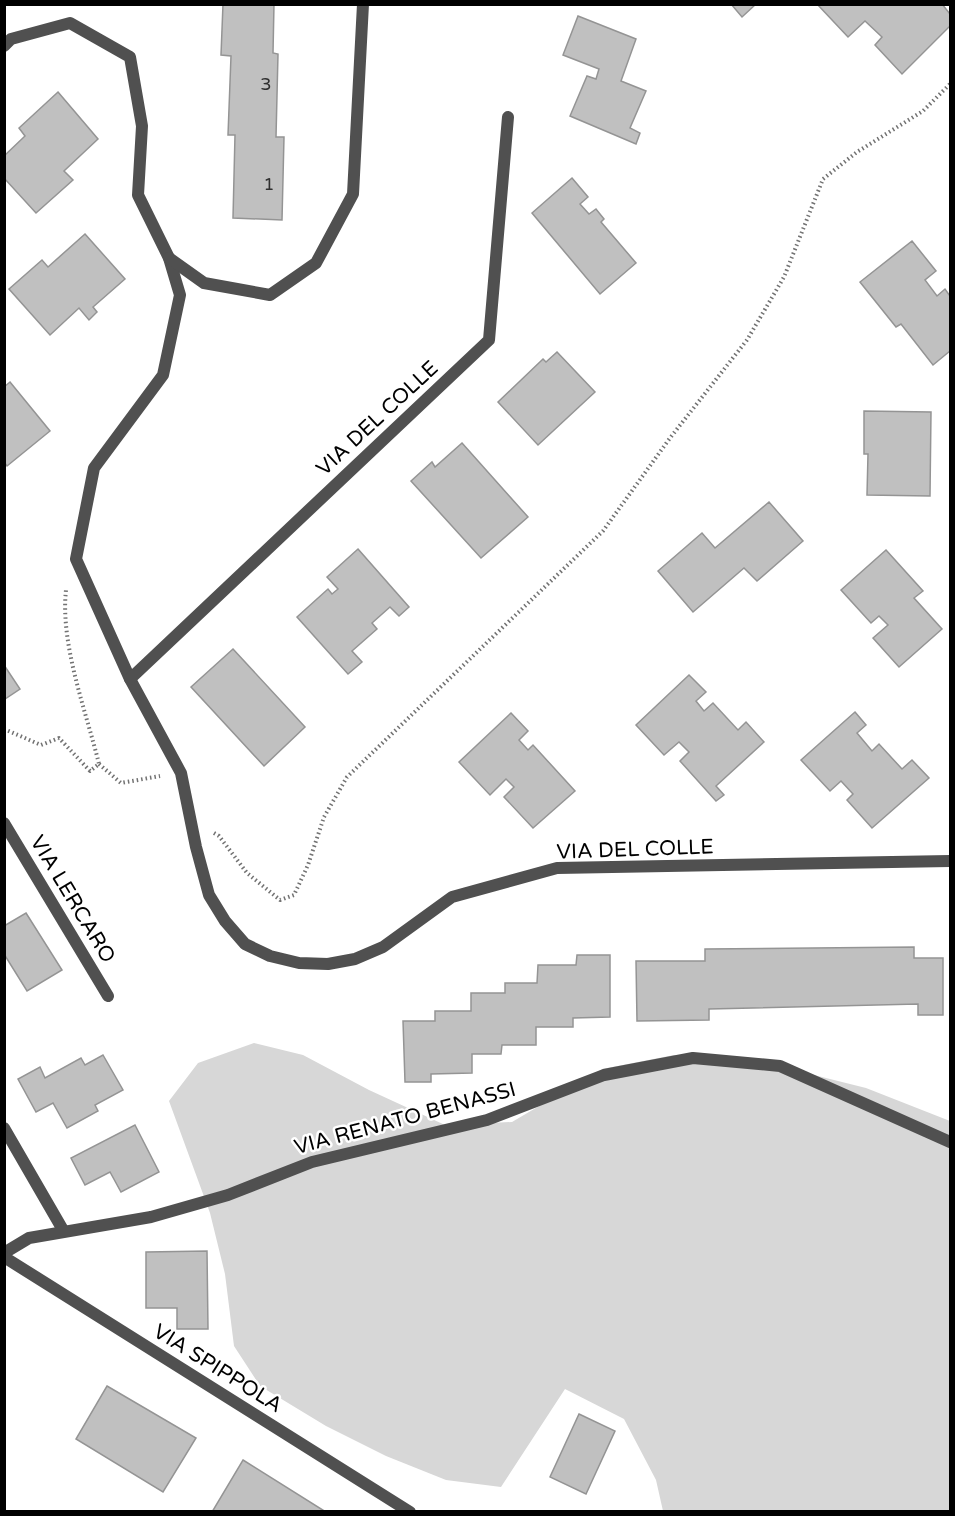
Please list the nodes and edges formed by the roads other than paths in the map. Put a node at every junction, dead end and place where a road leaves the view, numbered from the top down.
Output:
1 (363, 4) edge
2 (4, 46) edge
3 (508, 117) dead end
4 (169, 258) junction
5 (130, 679) junction
6 (4, 823) edge
7 (951, 861) edge
8 (108, 996) dead end
9 (4, 1128) edge
10 (951, 1142) edge
11 (63, 1230) junction
12 (4, 1253) edge
13 (4, 1257) edge
14 (410, 1512) edge

1 - 4 street
2 - 4 street, VIA DEL COLLE
3 - 5 street, VIA DEL COLLE
4 - 5 street, VIA DEL COLLE
5 - 7 street, VIA DEL COLLE
6 - 8 street, VIA LERCARO
9 - 11 street
10 - 11 street, VIA RENATO BENASSI
11 - 12 street, VIA RENATO BENASSI
13 - 14 street, VIA SPIPPOLA

